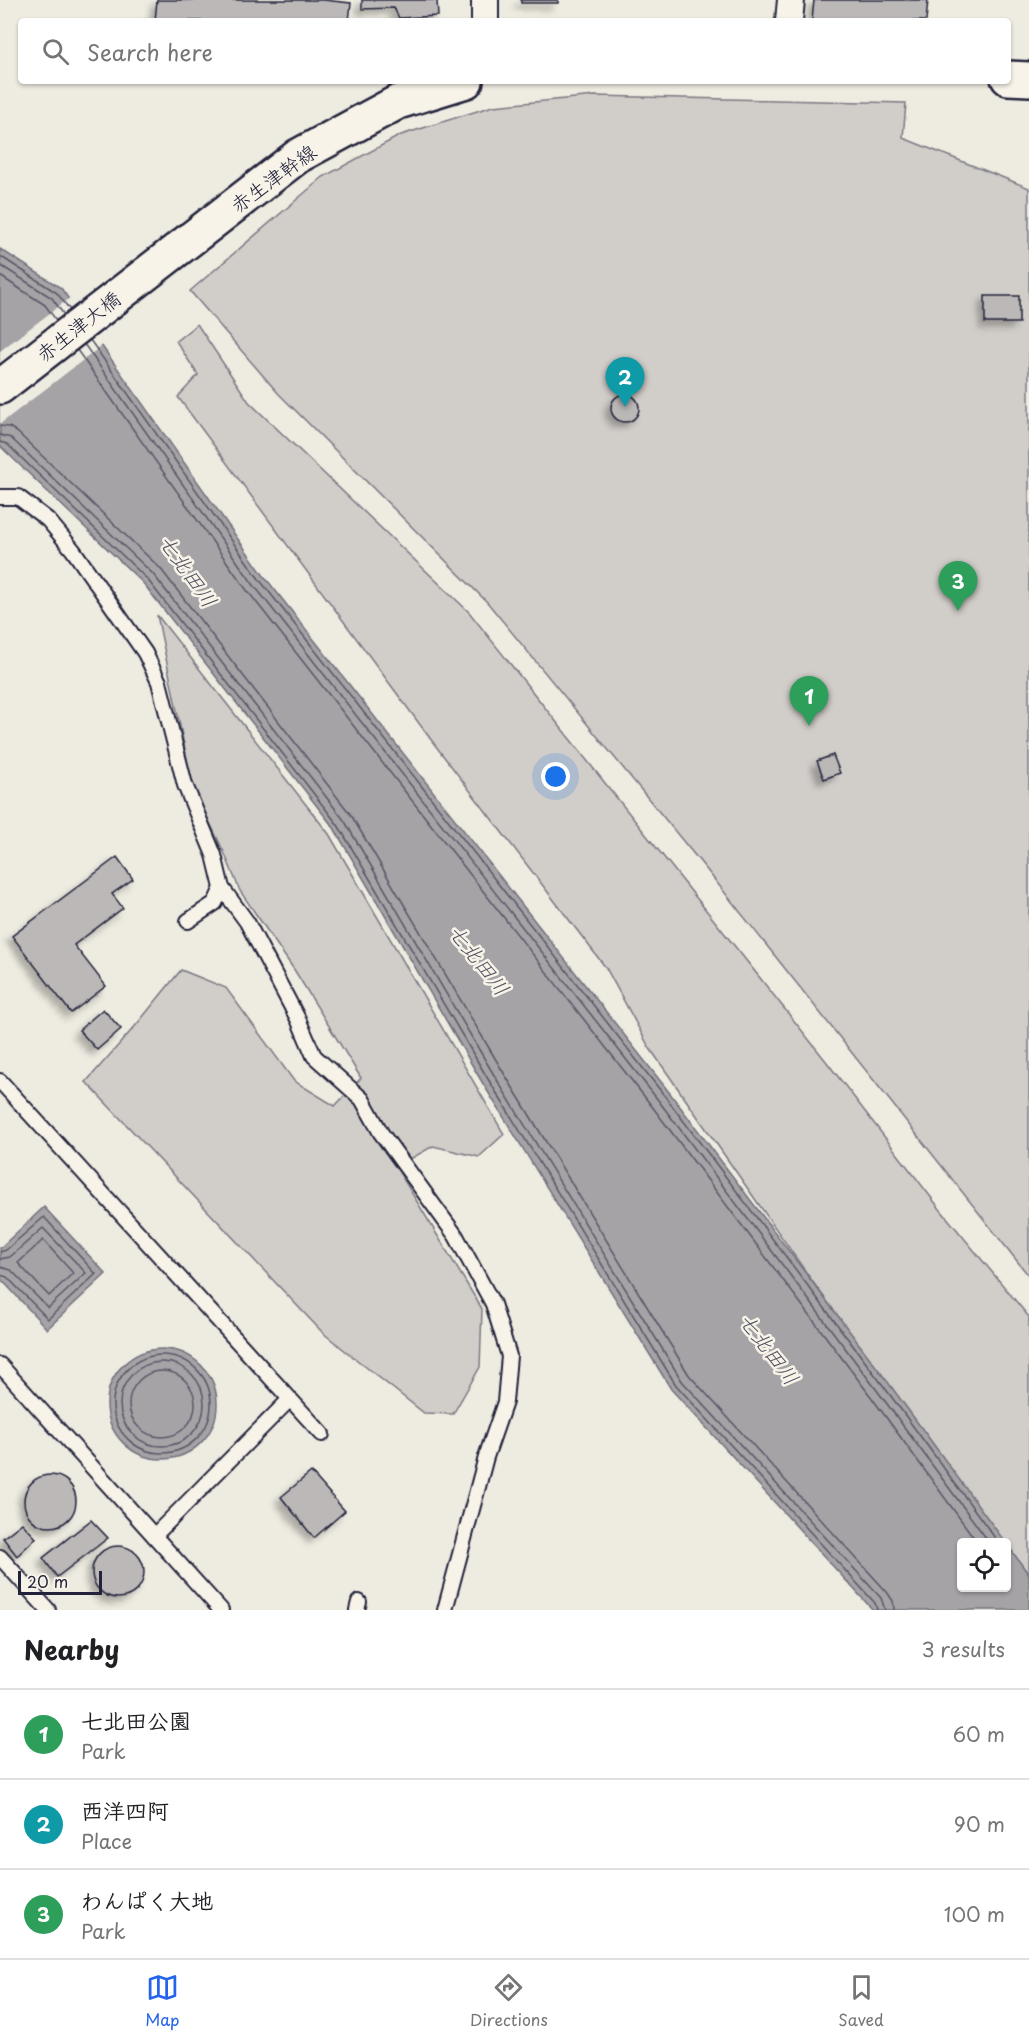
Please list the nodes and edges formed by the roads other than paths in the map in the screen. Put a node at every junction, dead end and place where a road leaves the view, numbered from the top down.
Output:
1 (485, 0) edge
2 (792, 0) edge
3 (485, 18) edge
4 (789, 18) edge
5 (1011, 78) edge
6 (1029, 79) edge
7 (456, 84) edge
8 (127, 288) joint
9 (0, 387) edge
10 (0, 497) edge
11 (222, 888) junction
12 (188, 921) dead end
13 (0, 1081) edge
14 (0, 1365) edge
15 (290, 1399) junction
16 (322, 1434) dead end
17 (154, 1536) junction
18 (0, 1557) edge
19 (48, 1610) edge
20 (221, 1610) edge
21 (445, 1610) edge

1 - 3 street
2 - 4 street
5 - 6 street
7 - 8 street, 赤生津幹線
8 - 9 street, 赤生津大橋
10 - 11 lane
11 - 12 lane
11 - 21 lane
13 - 15 lane
14 - 17 lane
15 - 16 lane
15 - 17 lane
17 - 20 lane
18 - 19 lane

